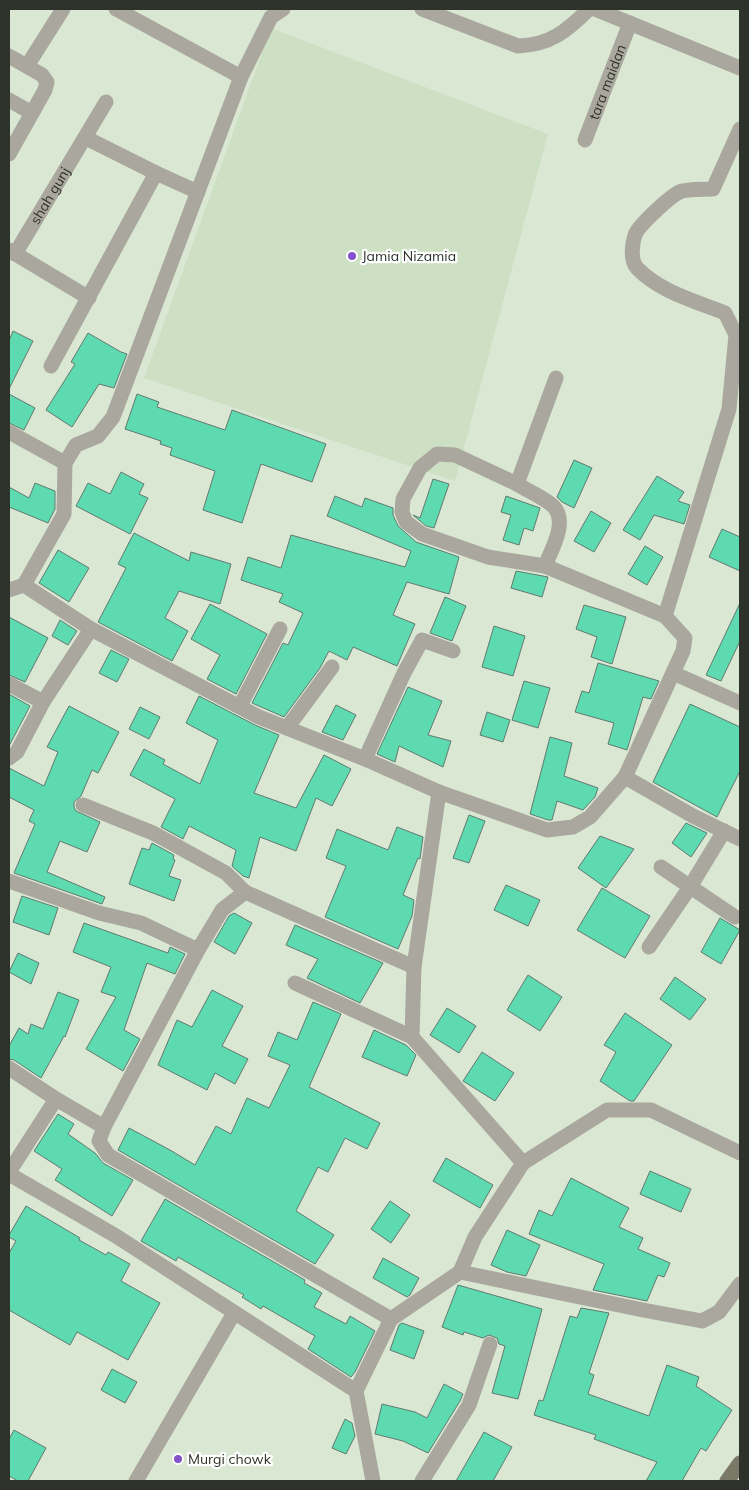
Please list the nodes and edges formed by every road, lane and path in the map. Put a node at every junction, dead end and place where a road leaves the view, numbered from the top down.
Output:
1 (63, 9) edge
2 (116, 9) edge
3 (282, 9) edge
4 (422, 9) edge
5 (589, 9) edge
6 (595, 9) edge
7 (630, 23) junction
8 (9, 56) edge
9 (27, 66) junction
10 (740, 68) edge
11 (241, 77) junction
12 (9, 100) edge
13 (106, 102) dead end
14 (32, 113) junction
15 (740, 129) edge
16 (86, 138) junction
17 (586, 140) dead end
18 (9, 154) edge
19 (156, 173) junction
20 (198, 192) junction
21 (12, 252) edge
22 (88, 298) junction
23 (50, 366) dead end
24 (556, 378) dead end
25 (9, 432) edge
26 (65, 463) junction
27 (517, 484) junction
28 (545, 566) junction
29 (24, 585) junction
30 (9, 590) edge
31 (665, 616) junction
32 (91, 629) junction
33 (280, 629) dead end
34 (453, 651) dead end
35 (332, 667) dead end
36 (673, 673) junction
37 (9, 684) edge
38 (43, 702) junction
39 (740, 702) edge
40 (240, 706) junction
41 (287, 728) junction
42 (9, 758) edge
43 (365, 759) junction
44 (625, 777) junction
45 (439, 792) junction
46 (82, 806) dead end
47 (724, 831) junction
48 (740, 839) edge
49 (661, 866) dead end
50 (9, 881) edge
51 (690, 887) junction
52 (245, 892) junction
53 (735, 917) dead end
54 (649, 947) dead end
55 (198, 950) junction
56 (414, 967) junction
57 (295, 983) dead end
58 (412, 1037) junction
59 (9, 1068) edge
60 (56, 1099) junction
61 (104, 1128) junction
62 (740, 1152) edge
63 (523, 1162) junction
64 (9, 1173) edge
65 (460, 1272) junction
66 (740, 1284) edge
67 (234, 1313) junction
68 (391, 1320) junction
69 (490, 1344) dead end
70 (356, 1391) junction
71 (740, 1463) edge
72 (136, 1481) edge
73 (373, 1481) edge
74 (422, 1481) edge
75 (727, 1481) edge

1 - 9 street
2 - 11 street
3 - 11 street
4 - 5 street
6 - 7 street
7 - 10 street
7 - 17 street, tara maidan
8 - 9 street
9 - 14 street
11 - 20 street
12 - 14 street
13 - 16 street, shah gunj
14 - 18 street
15 - 31 street
16 - 19 street
16 - 21 street, shah gunj
19 - 20 street
19 - 22 street
20 - 26 street
21 - 22 street
22 - 23 street
24 - 27 street
25 - 26 street
26 - 29 street
27 - 28 street
27 - 28 street
28 - 31 street
29 - 30 street
29 - 32 street
31 - 36 street
32 - 38 street
32 - 40 street
33 - 40 street
34 - 43 street
35 - 41 street
36 - 39 street
36 - 44 street
37 - 38 street
38 - 42 street
40 - 41 street
41 - 43 street
43 - 45 street
44 - 45 street
44 - 47 street
45 - 56 street
46 - 52 street
47 - 48 street
47 - 51 street
49 - 51 street
50 - 55 street
51 - 53 street
51 - 54 street
52 - 55 street
52 - 56 street
55 - 61 street
56 - 58 street
57 - 58 street
58 - 63 street
59 - 60 street
60 - 61 street
60 - 64 street
61 - 68 street
62 - 63 street
63 - 65 street
64 - 67 street
65 - 66 street
65 - 68 street
67 - 70 street
67 - 72 street
68 - 70 street
69 - 74 street
70 - 73 street
71 - 75 main road

